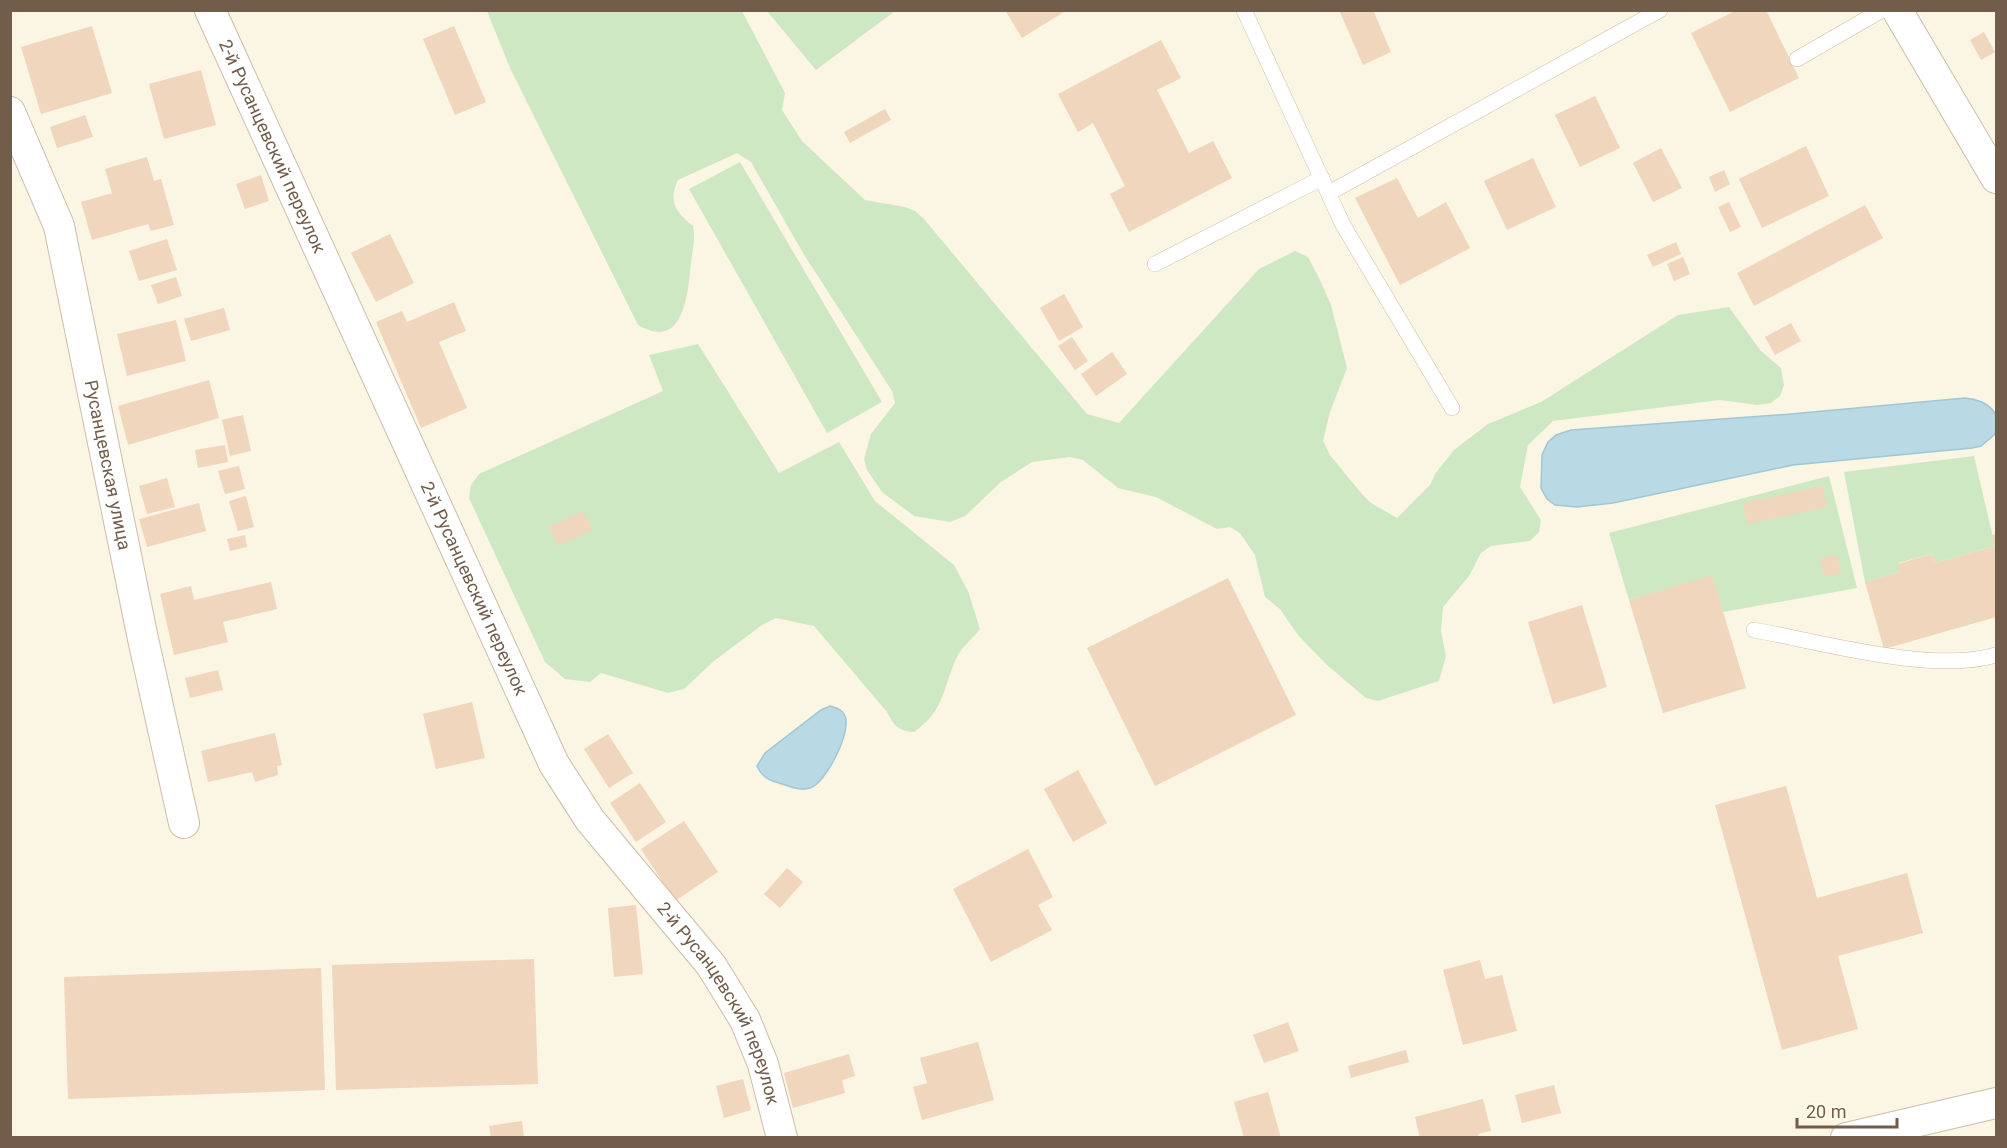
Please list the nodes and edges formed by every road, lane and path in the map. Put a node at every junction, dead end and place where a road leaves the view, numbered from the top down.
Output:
1 (210, 10) edge
2 (1244, 10) edge
3 (1660, 10) edge
4 (1882, 10) edge
5 (1897, 10) edge
6 (1797, 59) dead end
7 (10, 112) edge
8 (1322, 178) junction
9 (1996, 178) edge
10 (1329, 193) junction
11 (1155, 264) dead end
12 (1452, 408) dead end
13 (1754, 630) dead end
14 (1996, 655) edge
15 (184, 824) dead end
16 (1996, 1103) edge
17 (782, 1137) edge
18 (1846, 1137) edge

1 - 17 street, 2-й Русанцевский переулок
2 - 8 lane
3 - 10 lane
4 - 6 lane
5 - 9 street
7 - 15 street, Русанцевская улица
8 - 10 lane
8 - 11 lane
10 - 12 lane
13 - 14 lane
16 - 18 street

